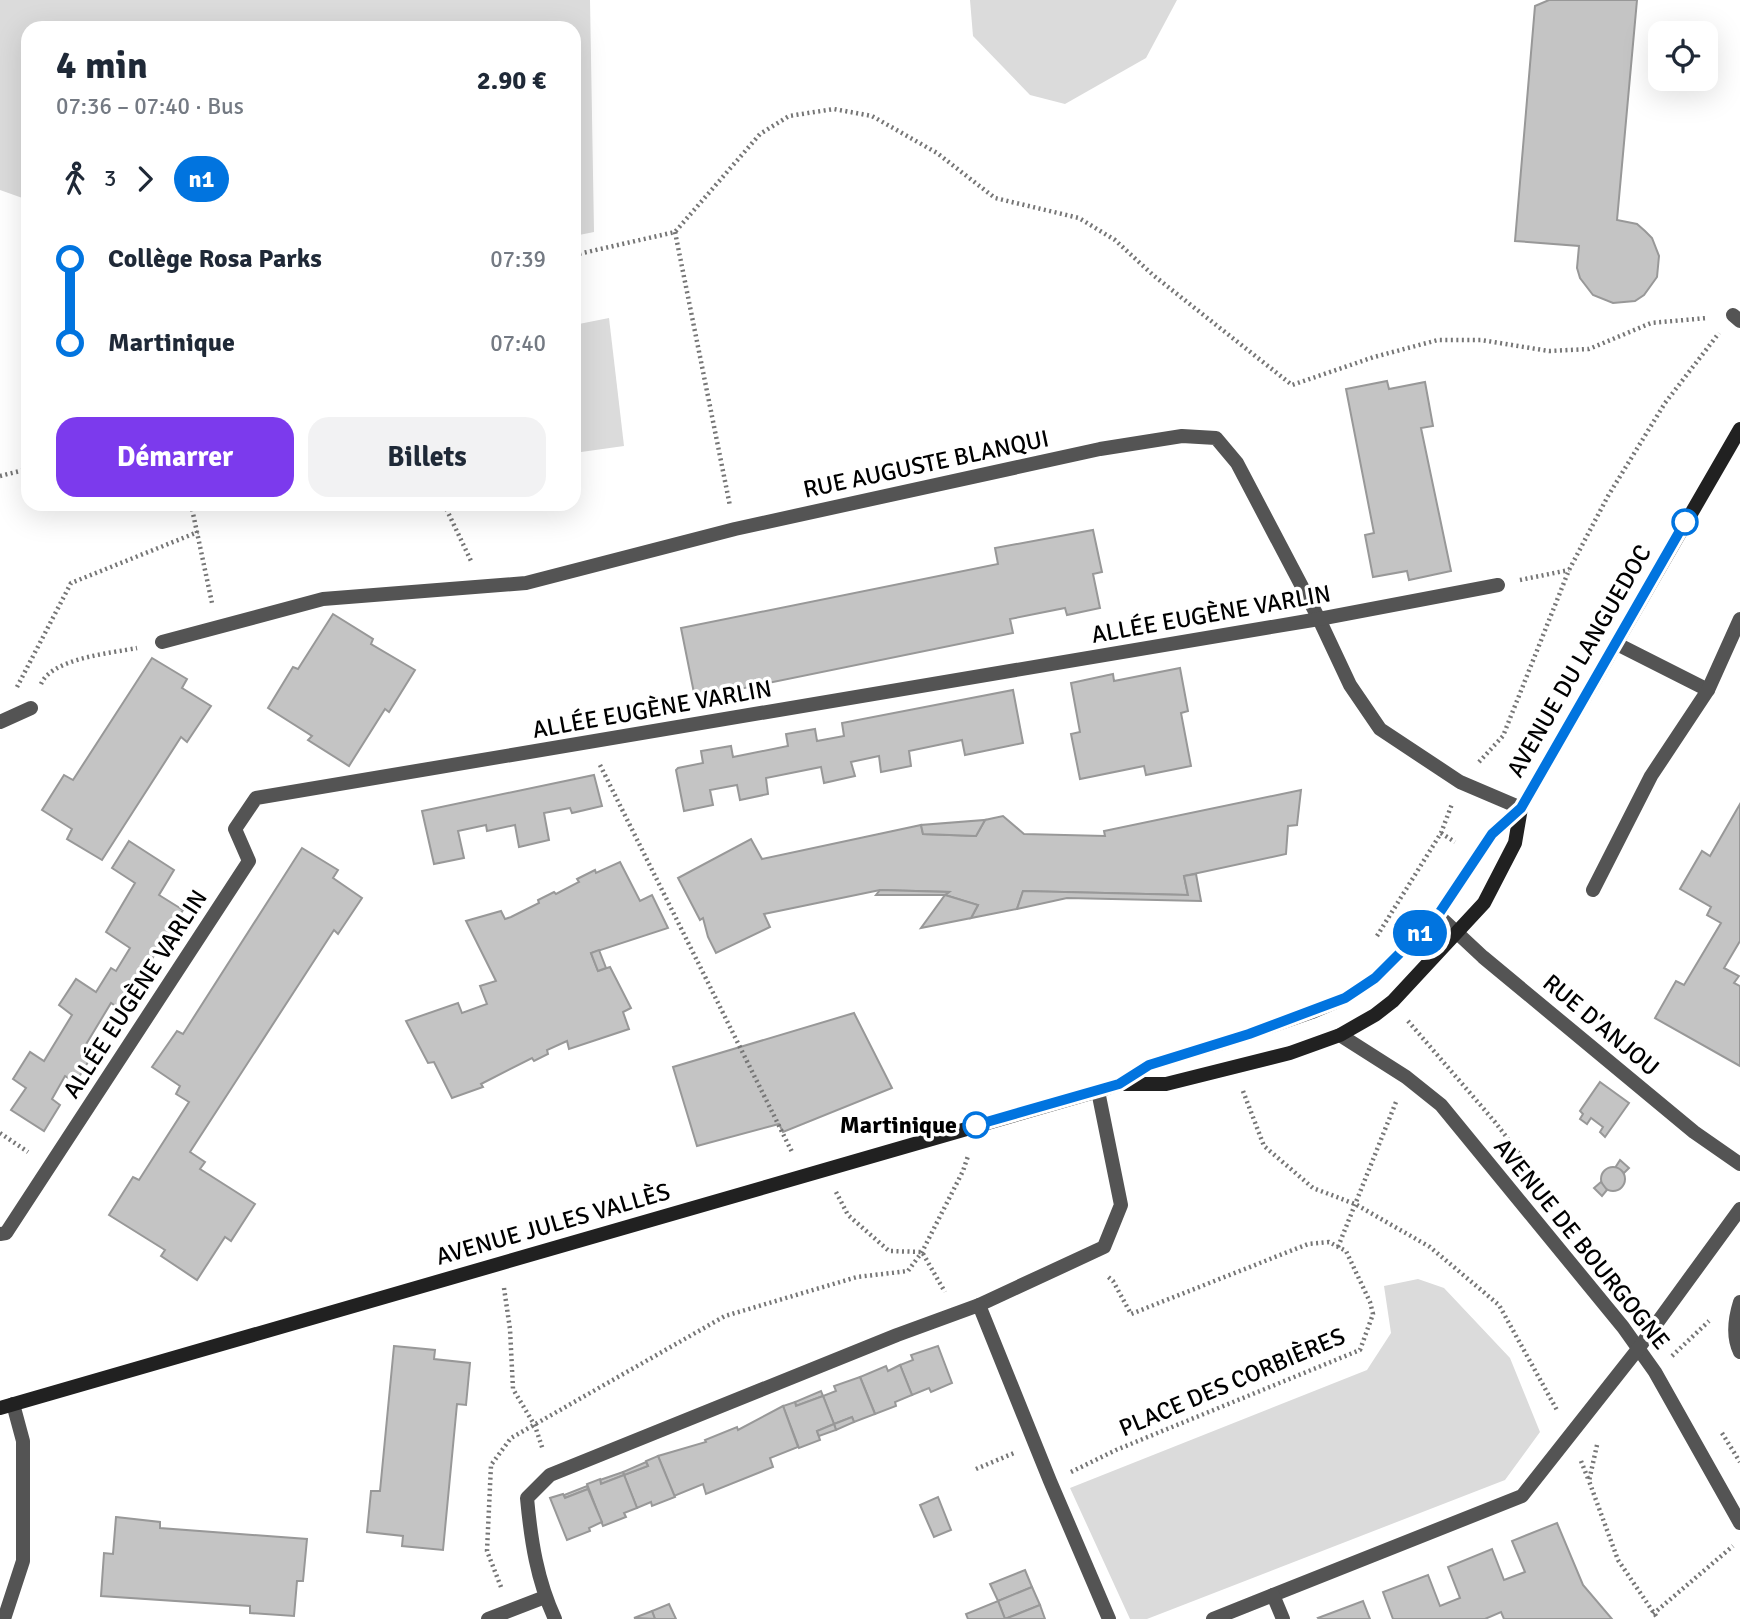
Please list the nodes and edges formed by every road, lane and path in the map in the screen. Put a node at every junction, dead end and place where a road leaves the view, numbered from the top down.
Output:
1 (675, 232) junction
2 (581, 253) edge
3 (1736, 318) edge
4 (1740, 429) edge
5 (21, 471) edge
6 (0, 476) edge
7 (193, 511) edge
8 (447, 511) edge
9 (735, 529) junction
10 (198, 532) junction
11 (1569, 570) junction
12 (1498, 584) joint
13 (484, 586) junction
14 (1319, 619) junction
15 (1740, 619) edge
16 (216, 628) junction
17 (162, 642) joint
18 (1615, 643) junction
19 (1708, 690) junction
20 (13, 694) dead end
21 (31, 708) joint
22 (0, 722) edge
23 (589, 742) junction
24 (1460, 782) junction
25 (1521, 808) junction
26 (1593, 890) dead end
27 (1438, 915) junction
28 (1457, 934) junction
29 (1376, 938) dead end
30 (1375, 978) joint
31 (1393, 1001) joint
32 (1340, 1035) junction
33 (1234, 1067) junction
34 (1406, 1077) junction
35 (1119, 1084) junction
36 (1098, 1091) junction
37 (978, 1124) junction
38 (0, 1133) edge
39 (1740, 1164) edge
40 (49, 1166) junction
41 (825, 1169) junction
42 (804, 1175) junction
43 (1354, 1204) junction
44 (1740, 1209) edge
45 (0, 1234) edge
46 (1338, 1247) junction
47 (922, 1252) junction
48 (1083, 1257) junction
49 (500, 1263) junction
50 (1740, 1303) edge
51 (979, 1305) junction
52 (958, 1314) junction
53 (1713, 1318) dead end
54 (1638, 1349) junction
55 (1740, 1352) edge
56 (1655, 1372) junction
57 (6, 1406) edge
58 (536, 1426) junction
59 (1570, 1435) junction
60 (1602, 1437) dead end
61 (1020, 1465) dead end
62 (976, 1469) dead end
63 (550, 1475) junction
64 (1050, 1481) junction
65 (1589, 1481) junction
66 (1740, 1522) edge
67 (1740, 1540) edge
68 (1273, 1595) junction
69 (545, 1597) junction
70 (509, 1611) junction
71 (1653, 1614) junction
72 (4, 1619) edge
73 (488, 1619) edge
74 (555, 1619) edge
75 (1109, 1619) edge
76 (1213, 1619) edge
77 (1283, 1619) edge
78 (1658, 1619) edge

1 - 2 path
1 - 3 path
1 - 9 path
3 - 11 path
4 - 18 street, AVENUE DU LANGUEDOC
5 - 6 path
7 - 10 path
8 - 13 path
9 - 13 street, RUE AUGUSTE BLANQUI
9 - 14 street, RUE AUGUSTE BLANQUI
10 - 16 path
10 - 20 path
11 - 12 path
11 - 24 path
12 - 14 street, ALLÉE EUGÈNE VARLIN
13 - 16 street, RUE AUGUSTE BLANQUI
14 - 23 street, ALLÉE EUGÈNE VARLIN
14 - 24 street, RUE AUGUSTE BLANQUI
15 - 19 street
16 - 17 street, RUE AUGUSTE BLANQUI
17 - 21 path
18 - 19 street
18 - 25 street, AVENUE DU LANGUEDOC
19 - 26 street
21 - 22 street
23 - 40 street, ALLÉE EUGÈNE VARLIN
23 - 42 path
24 - 25 street, RUE AUGUSTE BLANQUI
24 - 29 path
25 - 27 street, AVENUE DU LANGUEDOC
25 - 28 street, AVENUE DU LANGUEDOC
27 - 28 street, RUE D'ANJOU
27 - 30 street, AVENUE DU LANGUEDOC
28 - 31 street, AVENUE DU LANGUEDOC
28 - 39 street, RUE D'ANJOU
30 - 35 street, AVENUE JULES VALLÈS
31 - 32 street, AVENUE JULES VALLÈS
32 - 33 street, AVENUE JULES VALLÈS
32 - 34 street, AVENUE DE BOURGOGNE
33 - 35 street, AVENUE JULES VALLÈS
33 - 43 path
34 - 43 path
34 - 54 street, AVENUE DE BOURGOGNE
35 - 36 street, AVENUE JULES VALLÈS
36 - 37 street, AVENUE JULES VALLÈS
36 - 48 street
37 - 41 street, AVENUE JULES VALLÈS
37 - 47 path
38 - 40 path
40 - 45 street, ALLÉE EUGÈNE VARLIN
41 - 42 street, AVENUE JULES VALLÈS
41 - 47 path
42 - 49 street, AVENUE JULES VALLÈS
43 - 46 path
43 - 59 path
44 - 54 street
46 - 48 path
46 - 64 path, PLACE DES CORBIÈRES
47 - 52 path
47 - 58 path
48 - 51 street
49 - 57 street, AVENUE JULES VALLÈS
49 - 58 path
50 - 55 street
51 - 52 street
51 - 64 street
52 - 63 street
53 - 56 path
54 - 56 street, AVENUE DE BOURGOGNE
54 - 59 street
56 - 66 street, AVENUE DE BOURGOGNE
57 - 72 street
58 - 63 path
58 - 70 path
59 - 65 path
59 - 68 street
60 - 65 path
61 - 62 path
63 - 69 street
64 - 75 street
65 - 71 path
67 - 71 path
68 - 76 street
68 - 77 street
69 - 70 street
69 - 74 street
70 - 73 street
71 - 78 path

